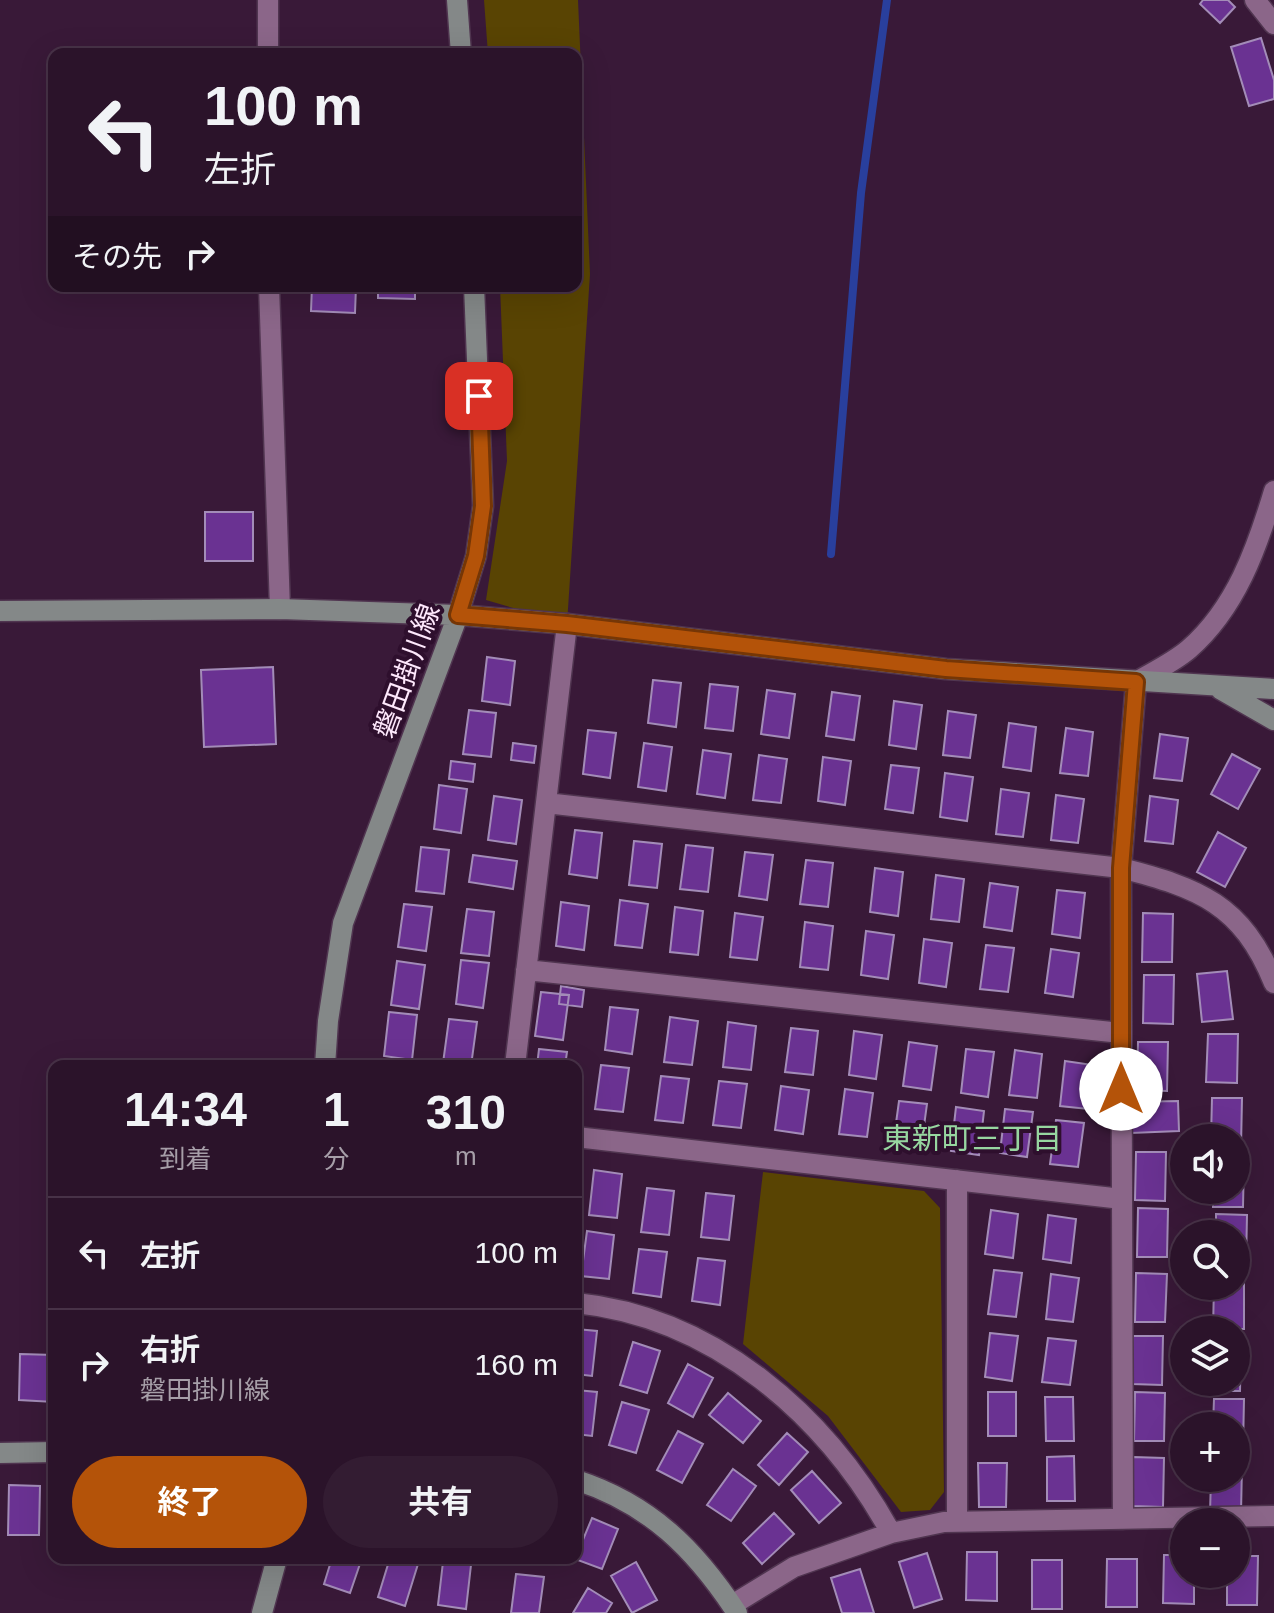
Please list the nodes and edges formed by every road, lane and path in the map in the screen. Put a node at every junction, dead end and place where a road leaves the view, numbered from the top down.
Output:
1 (268, 0) edge
2 (457, 0) edge
3 (1255, 0) edge
4 (1274, 24) edge
5 (268, 48) edge
6 (461, 48) edge
7 (269, 292) edge
8 (474, 292) edge
9 (1274, 491) edge
10 (280, 609) junction
11 (0, 611) edge
12 (458, 615) junction
13 (567, 624) junction
14 (1136, 682) junction
15 (1217, 687) junction
16 (1274, 689) edge
17 (1274, 720) edge
18 (546, 803) junction
19 (1121, 868) junction
20 (526, 970) junction
21 (1274, 983) edge
22 (1121, 1033) junction
23 (325, 1060) edge
24 (516, 1060) edge
25 (582, 1138) edge
26 (957, 1180) junction
27 (1122, 1199) junction
28 (582, 1304) edge
29 (48, 1452) edge
30 (0, 1453) edge
31 (582, 1482) edge
32 (1274, 1516) edge
33 (1123, 1519) junction
34 (957, 1521) junction
35 (891, 1533) junction
36 (275, 1564) edge
37 (734, 1609) edge
38 (262, 1613) edge

1 - 5 street
2 - 6 street
3 - 4 street
7 - 10 street
8 - 12 street, 磐田掛川線
9 - 14 street
10 - 11 street
10 - 12 street
12 - 13 street
12 - 23 street, 磐田掛川線
13 - 14 street
13 - 18 street
14 - 15 street
14 - 19 street
15 - 16 street
15 - 17 street
18 - 19 street
18 - 20 street
19 - 21 street
19 - 22 street
20 - 22 street
20 - 24 street
22 - 27 street
25 - 26 street
26 - 27 street
26 - 34 street
27 - 33 street
28 - 35 street
29 - 30 street
31 - 37 street
32 - 33 street
33 - 34 street
34 - 35 street
35 - 37 street
36 - 38 street

